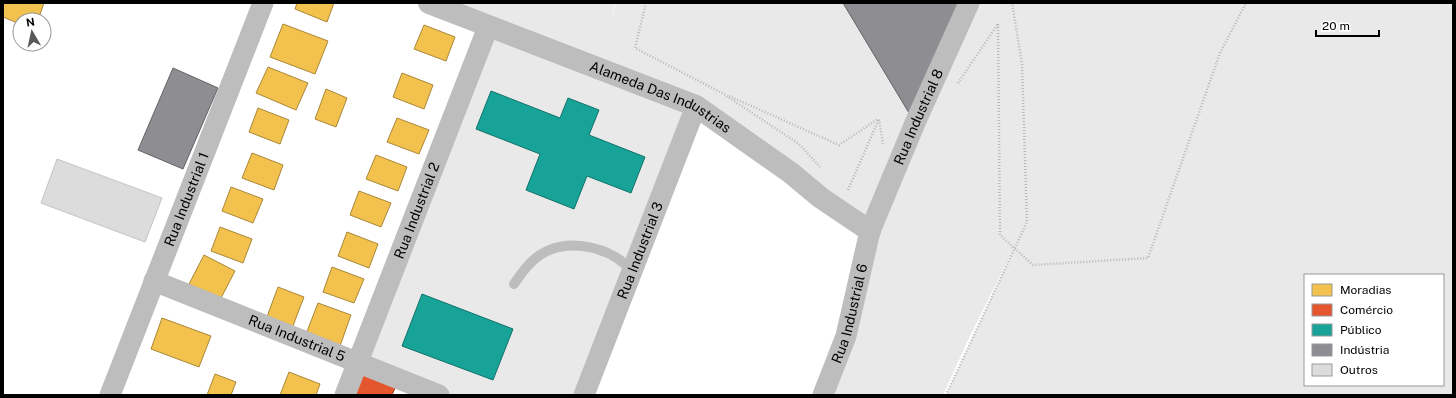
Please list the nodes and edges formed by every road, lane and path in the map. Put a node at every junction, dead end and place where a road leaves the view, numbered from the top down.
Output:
1 (263, 3) edge
2 (429, 3) edge
3 (646, 3) edge
4 (969, 3) edge
5 (1012, 3) edge
6 (1246, 3) edge
7 (998, 24) dead end
8 (488, 27) junction
9 (722, 93) junction
10 (696, 106) junction
11 (879, 119) junction
12 (883, 148) dead end
13 (825, 172) dead end
14 (846, 194) dead end
15 (870, 231) junction
16 (1014, 248) junction
17 (632, 272) junction
18 (154, 281) junction
19 (514, 284) dead end
20 (358, 363) junction
21 (110, 395) edge
22 (345, 395) edge
23 (439, 395) edge
24 (584, 395) edge
25 (823, 395) edge
26 (946, 395) edge

1 - 18 street, Rua Industrial 1
2 - 8 street, Alameda Das Industrias
3 - 9 path
4 - 15 street, Rua Industrial 8
5 - 16 path
6 - 16 path
7 - 16 path
8 - 10 street, Alameda Das Industrias
8 - 20 street, Rua Industrial 2
9 - 11 path
9 - 13 path
10 - 15 street, Alameda Das Industrias
10 - 17 street, Rua Industrial 3
11 - 12 path
11 - 14 path
15 - 25 street, Rua Industrial 6
16 - 26 path
17 - 19 lane
17 - 24 street, Rua Industrial 3
18 - 20 street, Rua Industrial 5
18 - 21 street, Rua Industrial 1
20 - 22 street, Rua Industrial 2
20 - 23 street, Rua Industrial 5

